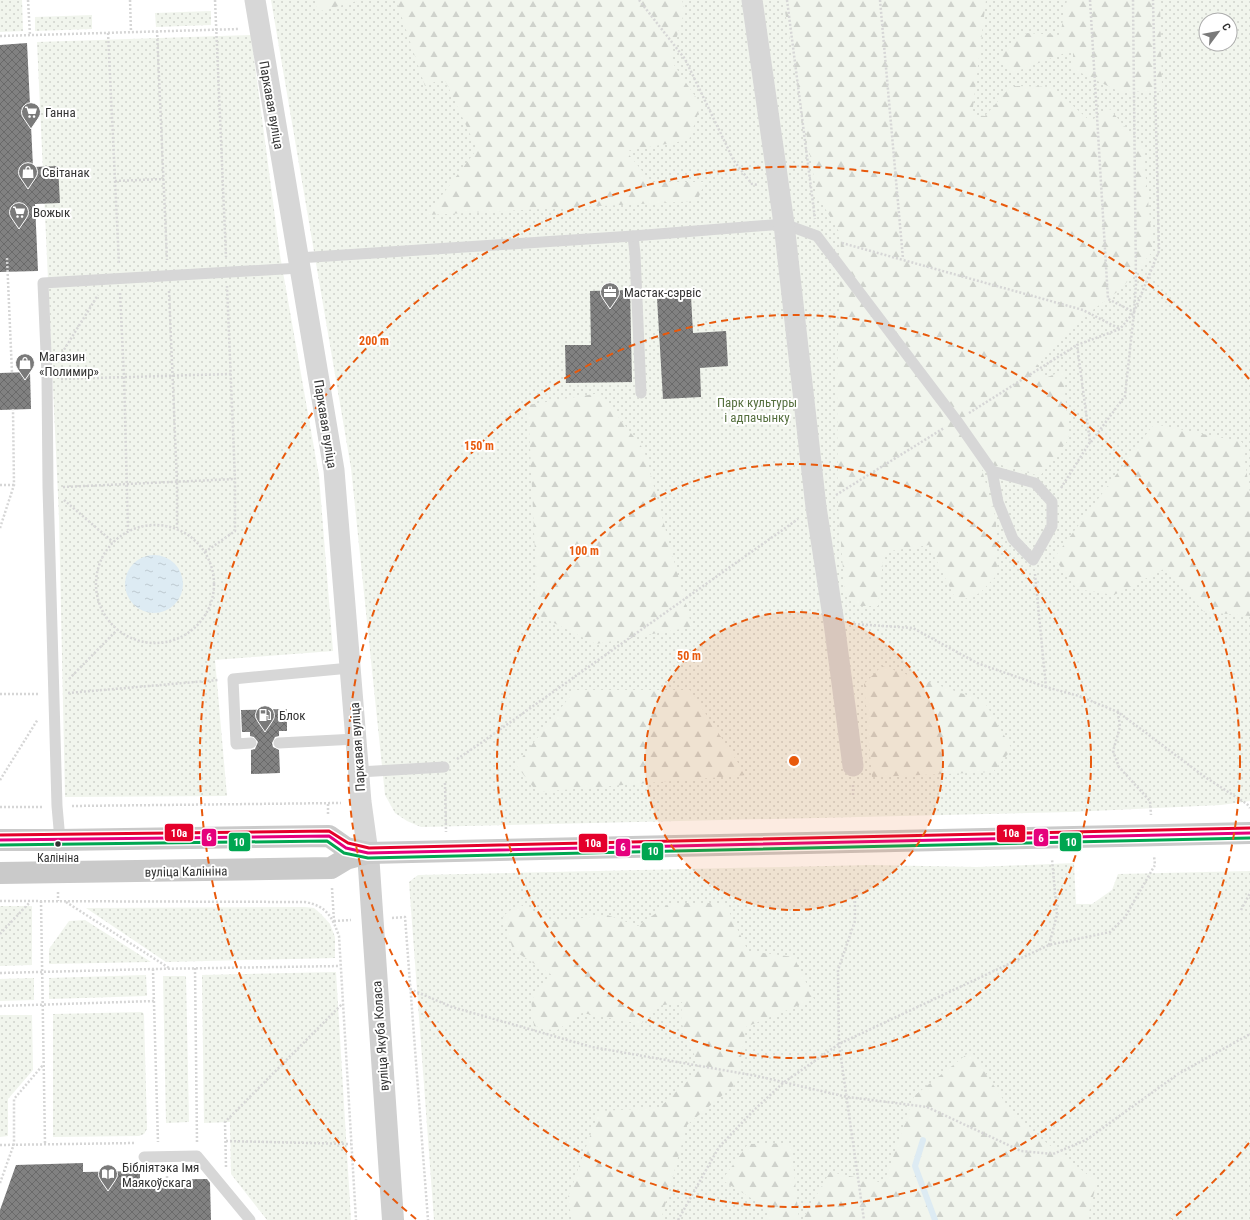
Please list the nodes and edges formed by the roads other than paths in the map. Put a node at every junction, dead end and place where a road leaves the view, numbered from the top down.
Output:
1 (255, 0) edge
2 (752, 0) edge
3 (784, 224) junction
4 (633, 236) junction
5 (299, 263) junction
6 (641, 393) dead end
7 (992, 471) junction
8 (350, 668) junction
9 (356, 739) junction
10 (250, 743) dead end
11 (279, 743) dead end
12 (853, 766) dead end
13 (444, 767) dead end
14 (358, 772) junction
15 (1250, 833) edge
16 (0, 840) edge
17 (60, 840) junction
18 (368, 853) junction
19 (0, 873) edge
20 (144, 1157) dead end
21 (250, 1220) edge
22 (393, 1220) edge

1 - 5 street, Паркавая вуліца
2 - 3 street
3 - 4 lane
3 - 7 lane
3 - 12 street
4 - 5 lane
4 - 6 lane
5 - 8 street, Паркавая вуліца
5 - 17 lane
7 - 7 lane
8 - 9 street, Паркавая вуліца
8 - 10 lane
9 - 11 lane
9 - 14 street, Паркавая вуліца
13 - 14 lane
14 - 18 street, Паркавая вуліца
15 - 18 main road, вуліца Калініна, bridge
16 - 17 main road, вуліца Калініна
17 - 18 main road, вуліца Калініна
18 - 19 main road, вуліца Калініна
18 - 22 street, вуліца Якуба Коласа
20 - 21 lane

